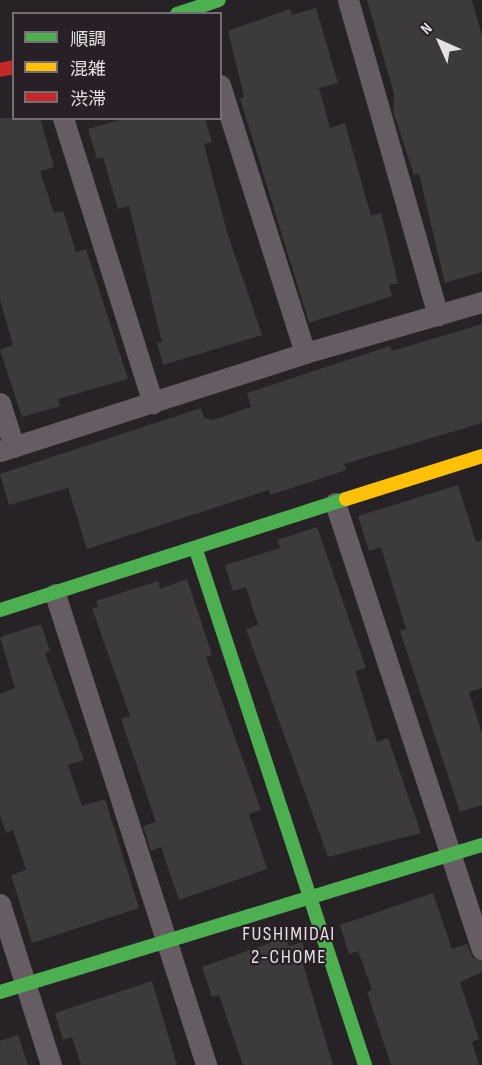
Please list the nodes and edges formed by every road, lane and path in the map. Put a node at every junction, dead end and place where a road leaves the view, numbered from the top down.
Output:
1 (219, 0) edge
2 (348, 0) edge
3 (191, 9) edge
4 (222, 91) edge
5 (64, 120) edge
6 (482, 302) edge
7 (438, 315) junction
8 (305, 352) junction
9 (0, 403) edge
10 (153, 403) junction
11 (7, 449) edge
12 (482, 458) edge
13 (334, 503) junction
14 (196, 550) junction
15 (55, 594) junction
16 (0, 610) edge
17 (482, 844) edge
18 (452, 854) junction
19 (311, 898) junction
20 (0, 904) edge
21 (168, 944) junction
22 (482, 949) edge
23 (25, 985) junction
24 (0, 992) edge
25 (51, 1065) edge
26 (206, 1065) edge
27 (365, 1065) edge

1 - 3 street
2 - 7 street
4 - 8 street
5 - 10 street
6 - 7 street
7 - 8 street
8 - 10 street
9 - 11 street
10 - 11 street
12 - 13 street
13 - 14 street
13 - 18 street
14 - 15 street
14 - 19 street
15 - 16 street
15 - 21 street
17 - 18 street
18 - 19 street
18 - 22 street
19 - 21 street
19 - 27 street
20 - 23 street
21 - 23 street
21 - 26 street
23 - 24 street
23 - 25 street

